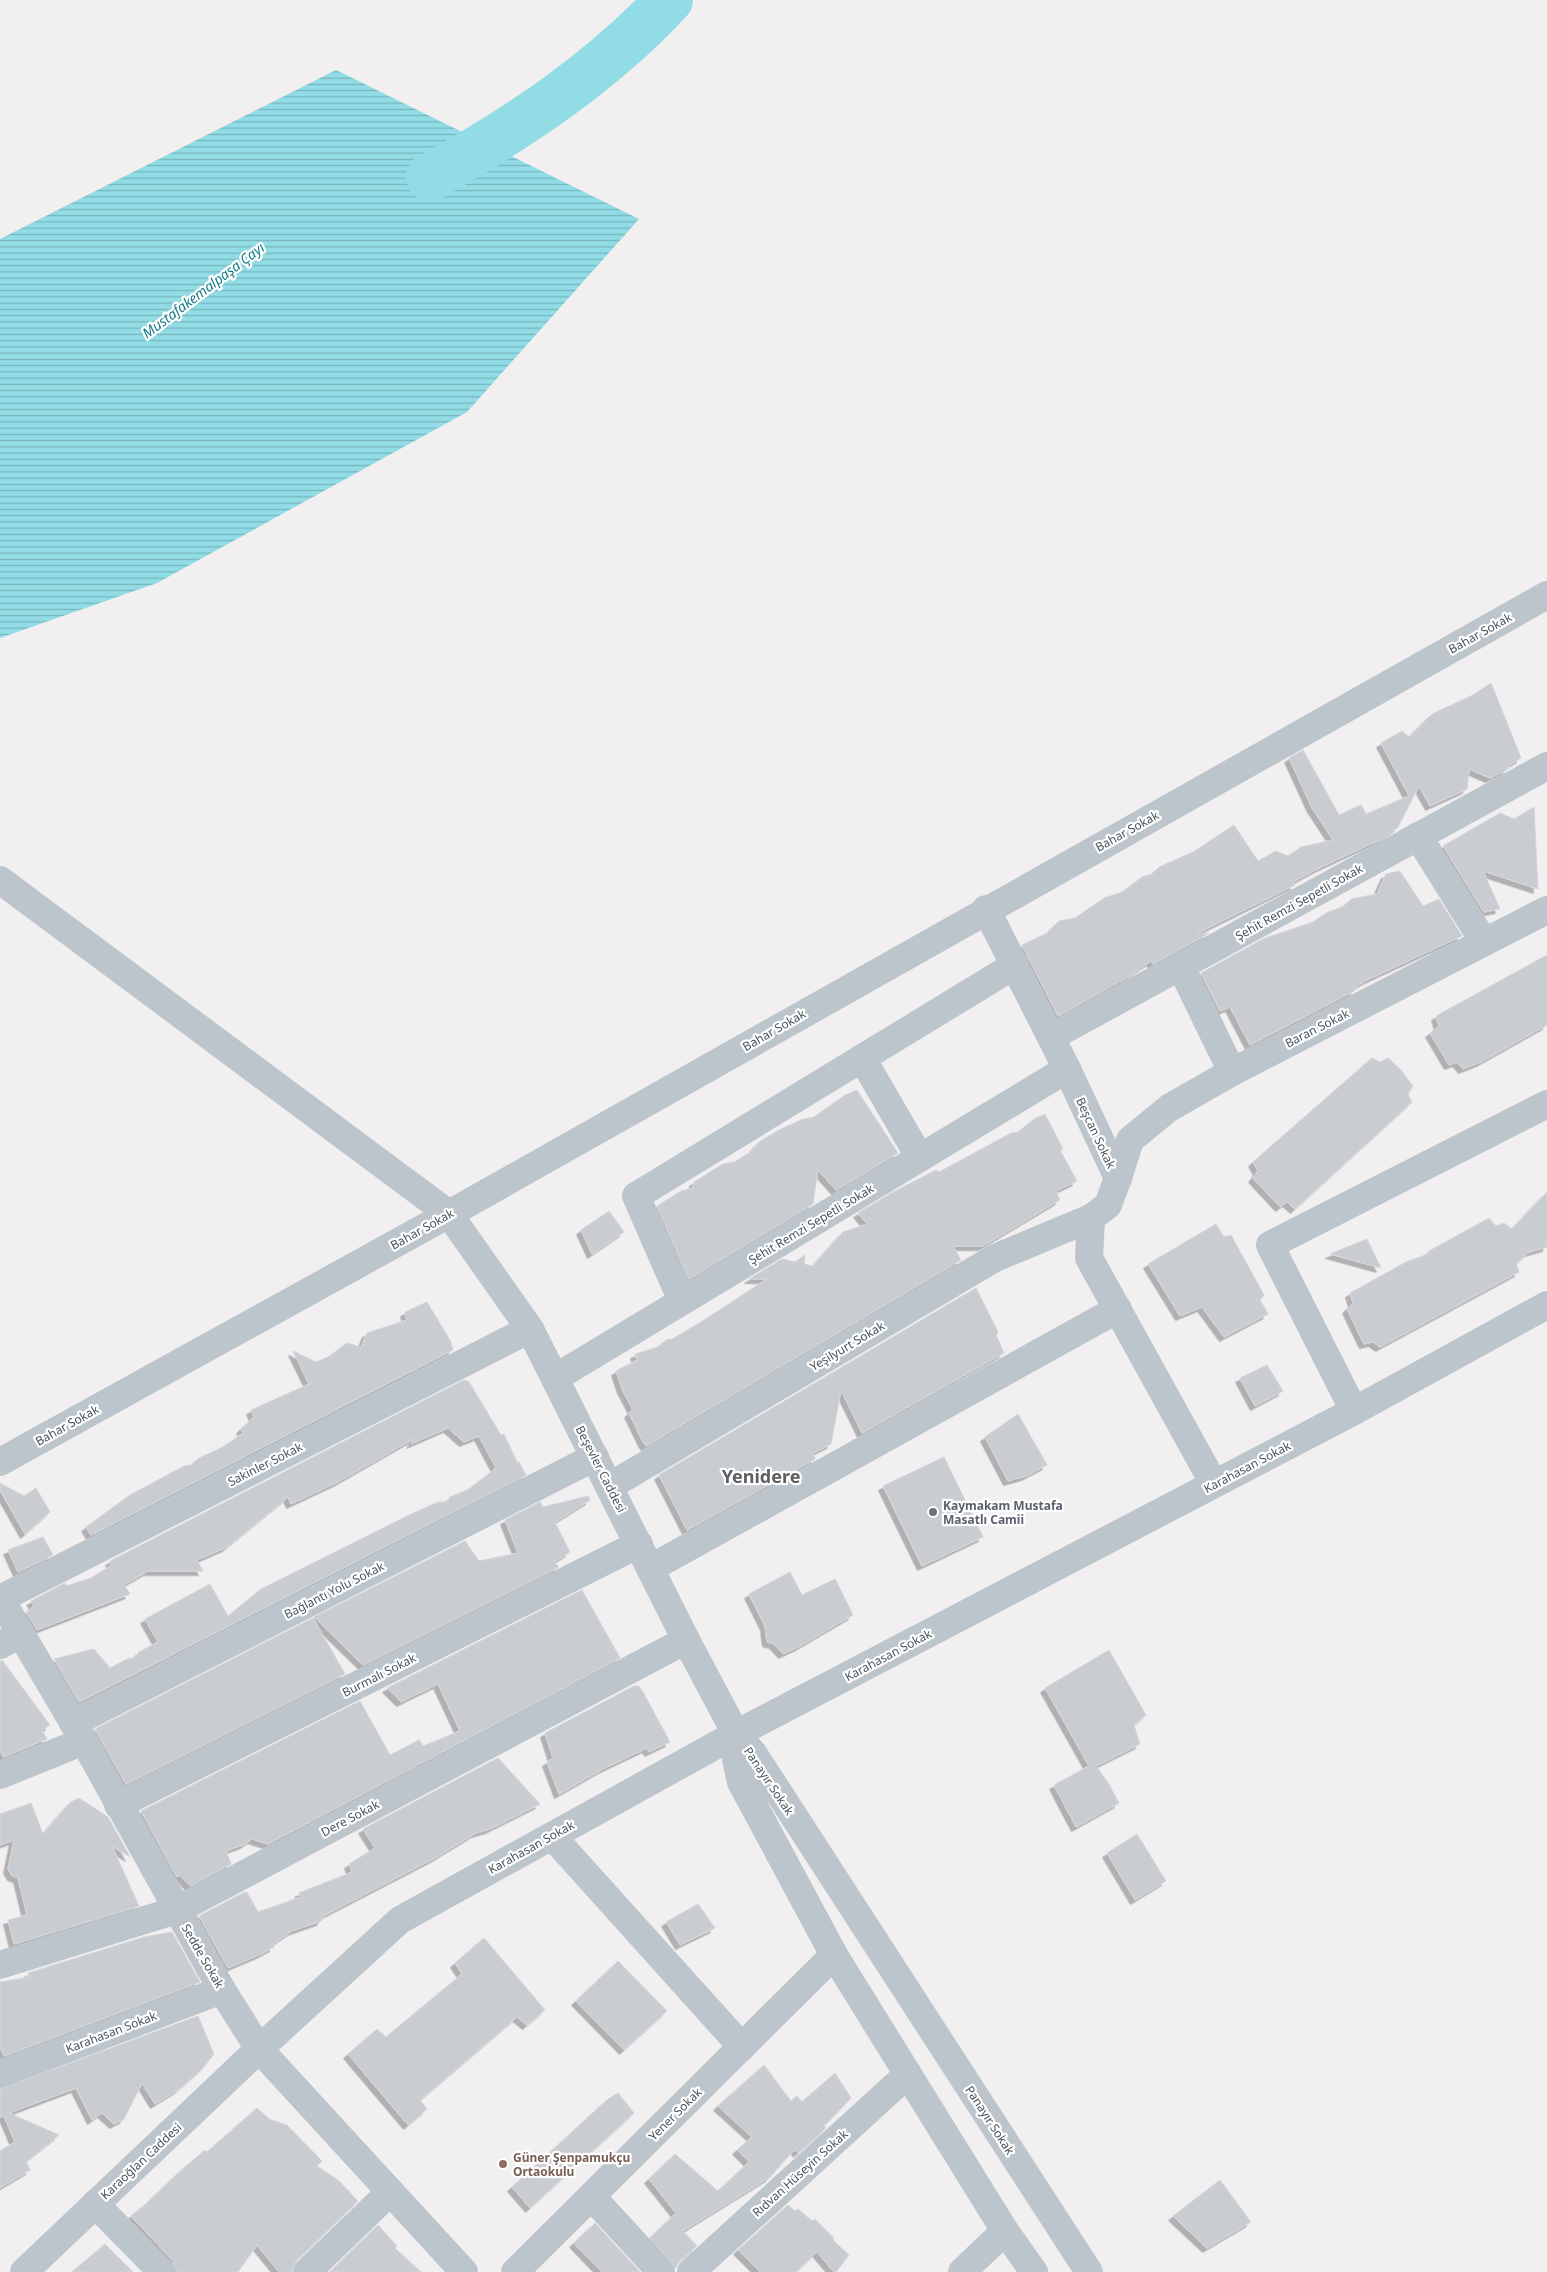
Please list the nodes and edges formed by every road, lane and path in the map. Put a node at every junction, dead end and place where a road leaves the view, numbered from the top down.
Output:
1 (1547, 595) edge
2 (1547, 766) edge
3 (1418, 836) junction
4 (0, 880) edge
5 (986, 910) junction
6 (1547, 910) edge
7 (1484, 942) junction
8 (1015, 965) junction
9 (1181, 967) junction
10 (1051, 1037) junction
11 (862, 1058) junction
12 (1067, 1069) junction
13 (1232, 1072) junction
14 (1547, 1104) edge
15 (920, 1158) junction
16 (1118, 1178) junction
17 (449, 1214) junction
18 (1091, 1218) junction
19 (682, 1301) junction
20 (1547, 1306) edge
21 (1118, 1309) junction
22 (530, 1329) junction
23 (555, 1378) junction
24 (1354, 1411) junction
25 (595, 1457) junction
26 (0, 1462) edge
27 (1214, 1484) junction
28 (610, 1486) junction
29 (639, 1544) junction
30 (651, 1568) junction
31 (0, 1598) edge
32 (10, 1639) edge
33 (686, 1640) junction
34 (78, 1732) junction
35 (736, 1734) junction
36 (0, 1775) edge
37 (118, 1805) junction
38 (552, 1836) junction
39 (177, 1910) junction
40 (834, 1955) junction
41 (0, 1966) edge
42 (222, 1990) junction
43 (742, 2047) junction
44 (259, 2049) junction
45 (0, 2074) edge
46 (908, 2074) junction
47 (390, 2192) junction
48 (592, 2197) junction
49 (95, 2204) junction
50 (1004, 2231) junction
51 (24, 2272) edge
52 (162, 2272) edge
53 (307, 2272) edge
54 (464, 2272) edge
55 (515, 2272) edge
56 (661, 2272) edge
57 (692, 2272) edge
58 (962, 2272) edge
59 (1034, 2272) edge
60 (1089, 2272) edge

1 - 5 street, Bahar Sokak
2 - 3 street, Şehit Remzi Sepetli Sokak
3 - 7 street
3 - 9 street, Şehit Remzi Sepetli Sokak
4 - 17 street, Beşevler Caddesi
5 - 8 street, Beşcan Sokak
5 - 17 street, Bahar Sokak
6 - 7 street, Baran Sokak
7 - 13 street, Baran Sokak
8 - 10 street, Beşcan Sokak
8 - 11 street
9 - 10 street, Şehit Remzi Sepetli Sokak
9 - 13 street
10 - 12 street, Beşcan Sokak
11 - 15 street
11 - 19 street
12 - 15 street, Şehit Remzi Sepetli Sokak
12 - 16 street, Beşcan Sokak
13 - 16 street, Baran Sokak
14 - 24 street
15 - 19 street, Şehit Remzi Sepetli Sokak
16 - 18 street, Beşcan Sokak
17 - 22 street, Beşevler Caddesi
17 - 26 street, Bahar Sokak
18 - 21 street
18 - 28 street, Yeşilyurt Sokak
19 - 23 street, Şehit Remzi Sepetli Sokak
20 - 24 street, Karahasan Sokak
21 - 27 street
21 - 30 street
22 - 23 street, Beşevler Caddesi
22 - 31 street, Sakinler Sokak
23 - 25 street, Beşevler Caddesi
24 - 27 street, Karahasan Sokak
25 - 28 street, Beşevler Caddesi
25 - 34 street, Bağlantı Yolu Sokak
27 - 35 street, Karahasan Sokak
28 - 29 street, Beşevler Caddesi
29 - 30 street, Beşevler Caddesi
29 - 37 street, Burmalı Sokak
30 - 33 street, Beşevler Caddesi
31 - 32 street, Sedde Sokak
32 - 34 street, Sedde Sokak
33 - 35 street, Beşevler Caddesi
33 - 39 street, Dere Sokak
34 - 36 street, Bağlantı Yolu Sokak
34 - 37 street, Sedde Sokak
35 - 38 street, Karahasan Sokak
35 - 40 street, Panayır Sokak
35 - 60 street, Panayır Sokak
37 - 39 street, Sedde Sokak
38 - 43 street
38 - 44 street, Karahasan Sokak
39 - 41 street, Dere Sokak
39 - 42 street, Sedde Sokak
40 - 43 street, Yener Sokak
40 - 46 street, Panayır Sokak
42 - 44 street, Sedde Sokak
42 - 45 street, Karahasan Sokak
43 - 48 street, Yener Sokak
44 - 47 street, Sedde Sokak
44 - 49 street, Karaoğlan Caddesi
46 - 50 street, Panayır Sokak
46 - 57 street, Rıdvan Hüseyin Sokak
47 - 53 street
47 - 54 street, Sedde Sokak
48 - 55 street, Yener Sokak
48 - 56 street
49 - 51 street, Karaoğlan Caddesi
49 - 52 street
50 - 58 street
50 - 59 street, Panayır Sokak

